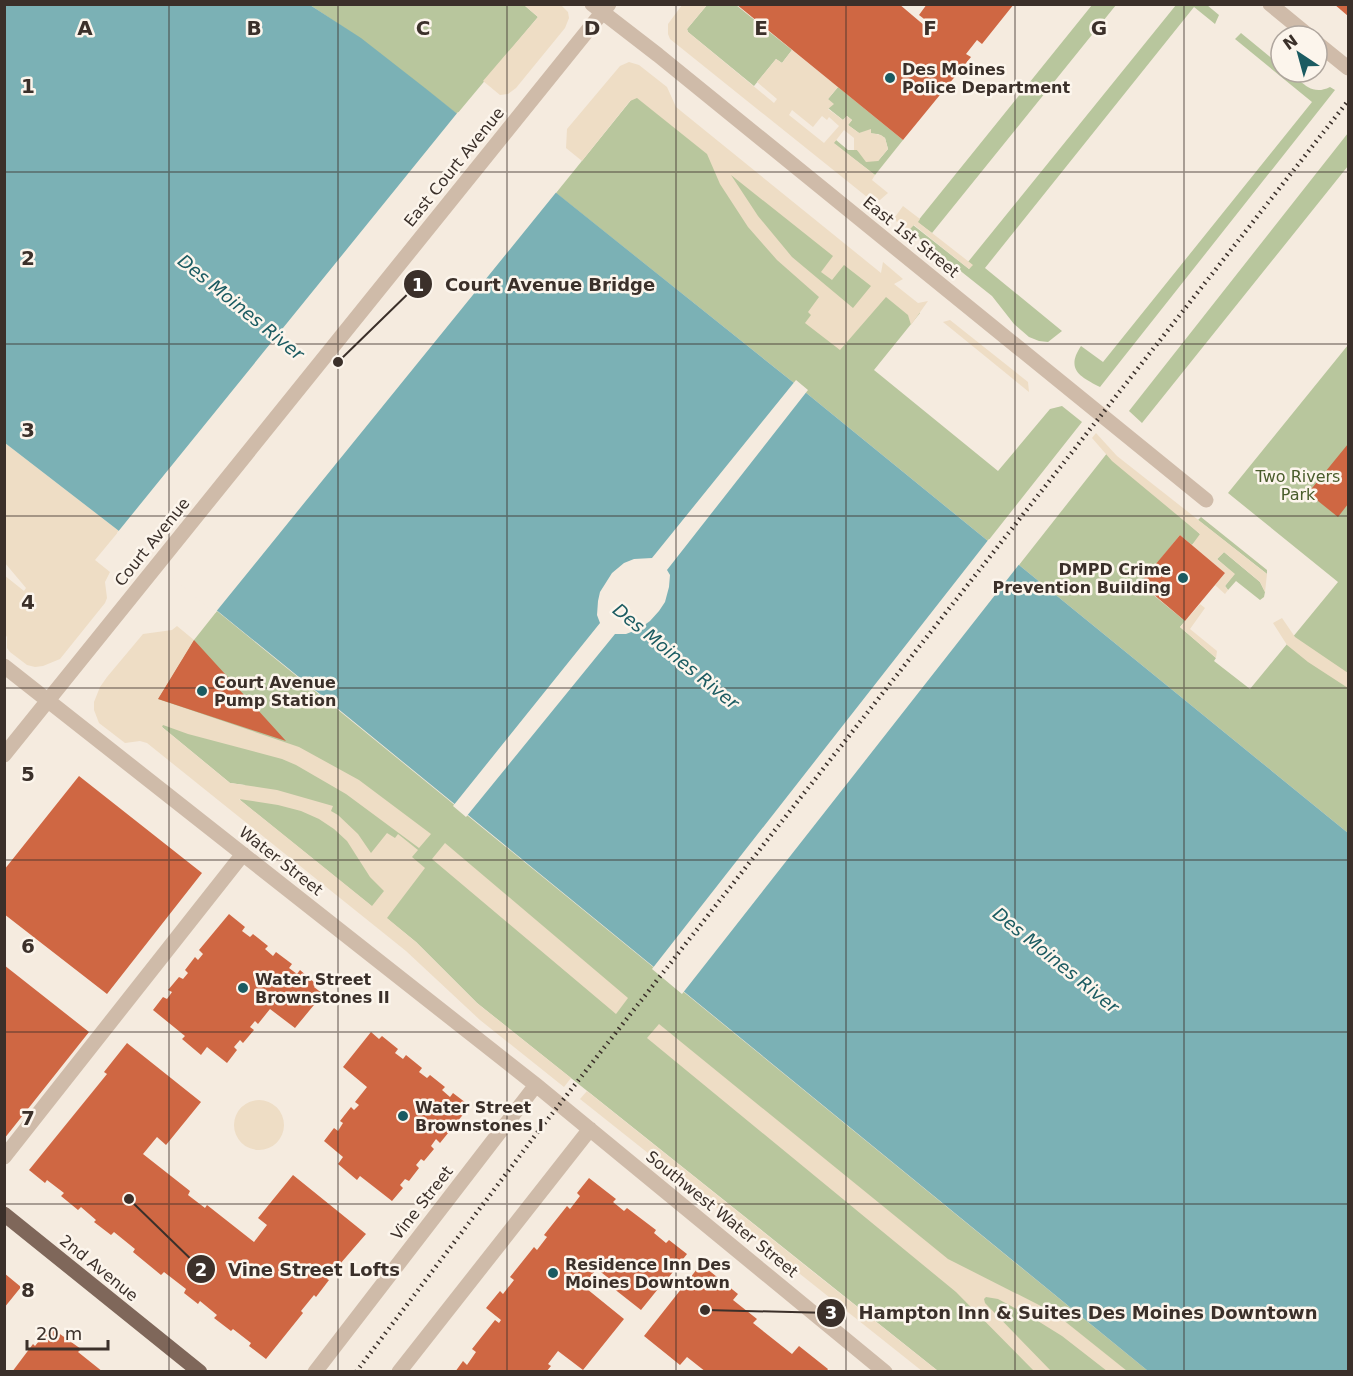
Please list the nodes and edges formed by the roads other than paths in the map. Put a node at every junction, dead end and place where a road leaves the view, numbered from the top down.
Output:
1 (1270, 4) edge
2 (601, 7) edge
3 (1294, 24) edge
4 (1329, 53) edge
5 (1348, 68) edge
6 (327, 353) joint
7 (1206, 500) dead end
8 (4, 666) edge
9 (48, 699) junction
10 (4, 755) edge
11 (243, 854) junction
12 (536, 1085) junction
13 (590, 1129) junction
14 (4, 1157) edge
15 (4, 1214) edge
16 (200, 1371) edge
17 (315, 1371) edge
18 (399, 1371) edge
19 (885, 1371) edge

1 - 3 street
2 - 6 street, East Court Avenue
2 - 7 street, East 1st Street
4 - 5 street
6 - 9 street, Court Avenue
8 - 9 street, Water Street
9 - 10 street, Court Avenue
9 - 11 street, Water Street
11 - 12 street, Water Street
11 - 14 street
12 - 13 street, Southwest Water Street
12 - 17 street, Vine Street
13 - 18 street
13 - 19 street, Southwest Water Street
15 - 16 main road, 2nd Avenue

